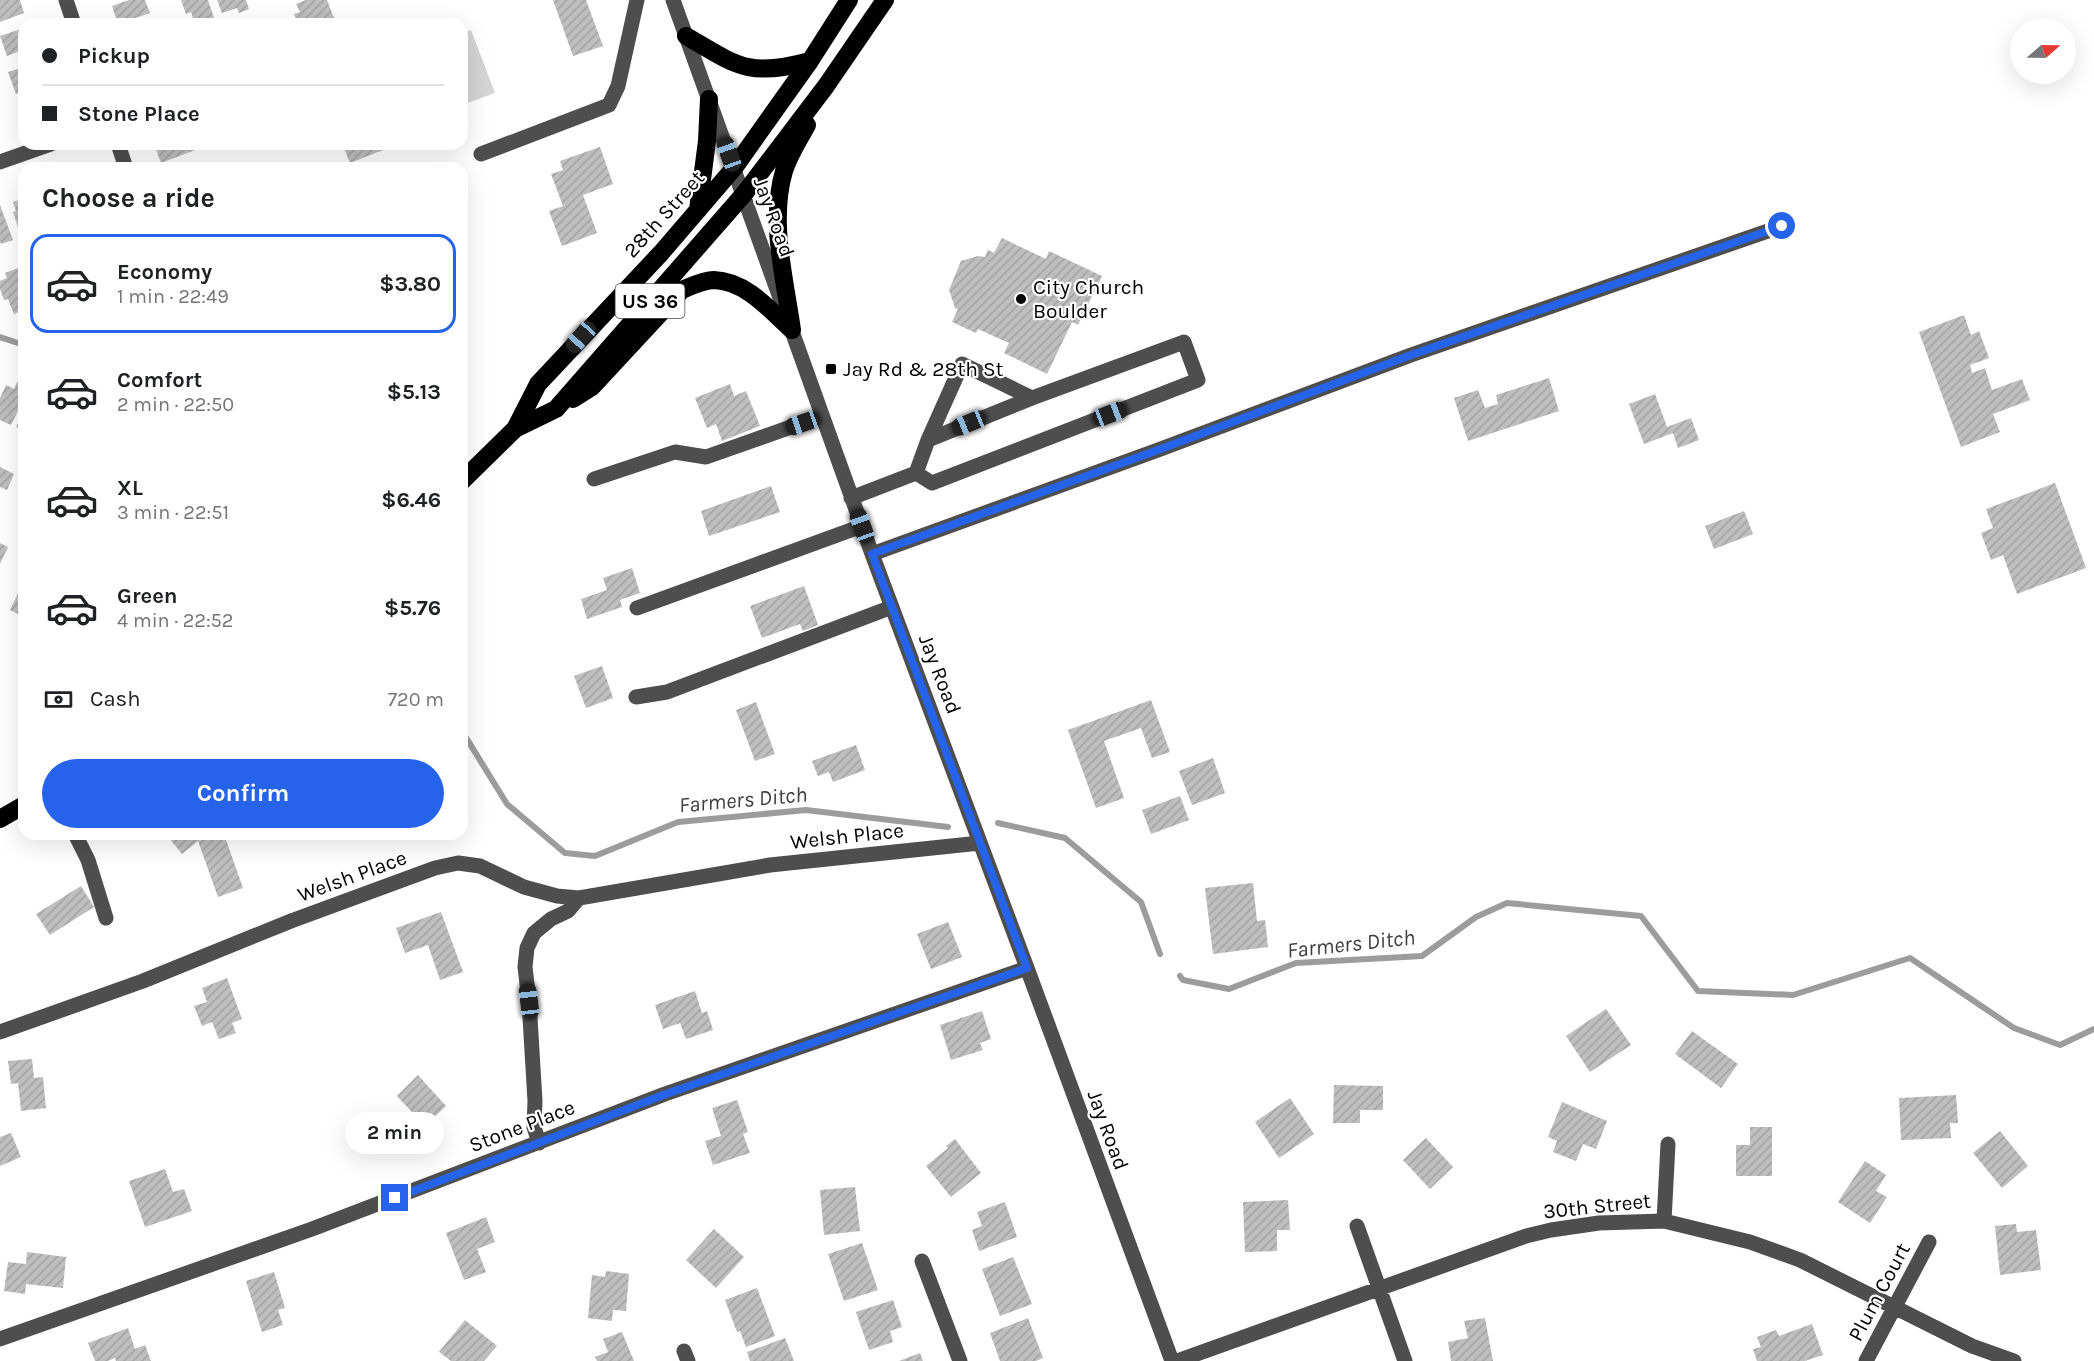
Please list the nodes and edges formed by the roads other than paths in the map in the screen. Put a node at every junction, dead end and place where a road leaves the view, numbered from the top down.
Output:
1 (66, 0) edge
2 (637, 0) edge
3 (673, 0) edge
4 (849, 0) edge
5 (885, 0) edge
6 (72, 18) edge
7 (686, 36) junction
8 (810, 61) junction
9 (826, 86) junction
10 (710, 99) junction
11 (29, 150) edge
12 (481, 154) dead end
13 (3, 157) edge
14 (734, 168) junction
15 (744, 194) junction
16 (698, 210) junction
17 (1782, 226) dead end
18 (792, 330) junction
19 (1032, 398) junction
20 (556, 409) junction
21 (822, 416) junction
22 (514, 429) junction
23 (928, 440) junction
24 (916, 473) junction
25 (468, 475) edge
26 (594, 479) dead end
27 (851, 498) junction
28 (862, 526) junction
29 (872, 554) junction
30 (892, 607) junction
31 (637, 608) dead end
32 (636, 697) dead end
33 (18, 808) edge
34 (0, 819) edge
35 (78, 840) edge
36 (980, 843) junction
37 (579, 898) junction
38 (106, 918) dead end
39 (1027, 968) junction
40 (0, 1032) edge
41 (539, 1143) junction
42 (1668, 1144) dead end
43 (1664, 1221) junction
44 (1357, 1226) dead end
45 (1929, 1242) dead end
46 (922, 1261) dead end
47 (1379, 1288) junction
48 (1895, 1308) junction
49 (0, 1339) edge
50 (960, 1361) edge
51 (1172, 1361) edge
52 (1177, 1361) edge
53 (1405, 1361) edge
54 (1866, 1361) edge
55 (2014, 1361) edge

1 - 6 street
2 - 12 street
3 - 7 street, Jay Road
4 - 8 highway, US 36
5 - 9 highway, US 36
7 - 8 highway
7 - 10 street, Jay Road
8 - 14 highway, US 36
9 - 15 highway, US 36
9 - 18 highway
10 - 14 street, Jay Road
10 - 16 highway
11 - 13 street
14 - 15 street, Jay Road
14 - 16 highway, 28th Street / US 36
15 - 18 street, Jay Road
15 - 20 highway, 28th Street / US 36
16 - 22 highway, 28th Street / US 36
17 - 29 street
18 - 20 highway
18 - 21 street, Jay Road
19 - 23 street
19 - 23 street
19 - 24 street
20 - 22 highway, 28th Street / US 36
21 - 26 street
21 - 27 street, Jay Road
22 - 25 highway, 28th Street / US 36
23 - 24 street
24 - 27 street
27 - 28 street, Jay Road
28 - 29 street, Jay Road
28 - 31 street
29 - 30 street, Jay Road
30 - 32 street
30 - 36 street, Jay Road
33 - 34 highway
35 - 38 street
36 - 37 street, Welsh Place
36 - 39 street, Jay Road
37 - 40 street, Welsh Place
37 - 41 street
39 - 41 street, Stone Place
39 - 51 street, Jay Road
41 - 49 street, Stone Place
42 - 43 street
43 - 47 street, 30th Street
43 - 48 street, 30th Street
44 - 47 street
45 - 48 street, Plum Court
46 - 50 street
47 - 52 street, 30th Street
47 - 53 street
48 - 54 street, Plum Court
48 - 55 street, 30th Street

